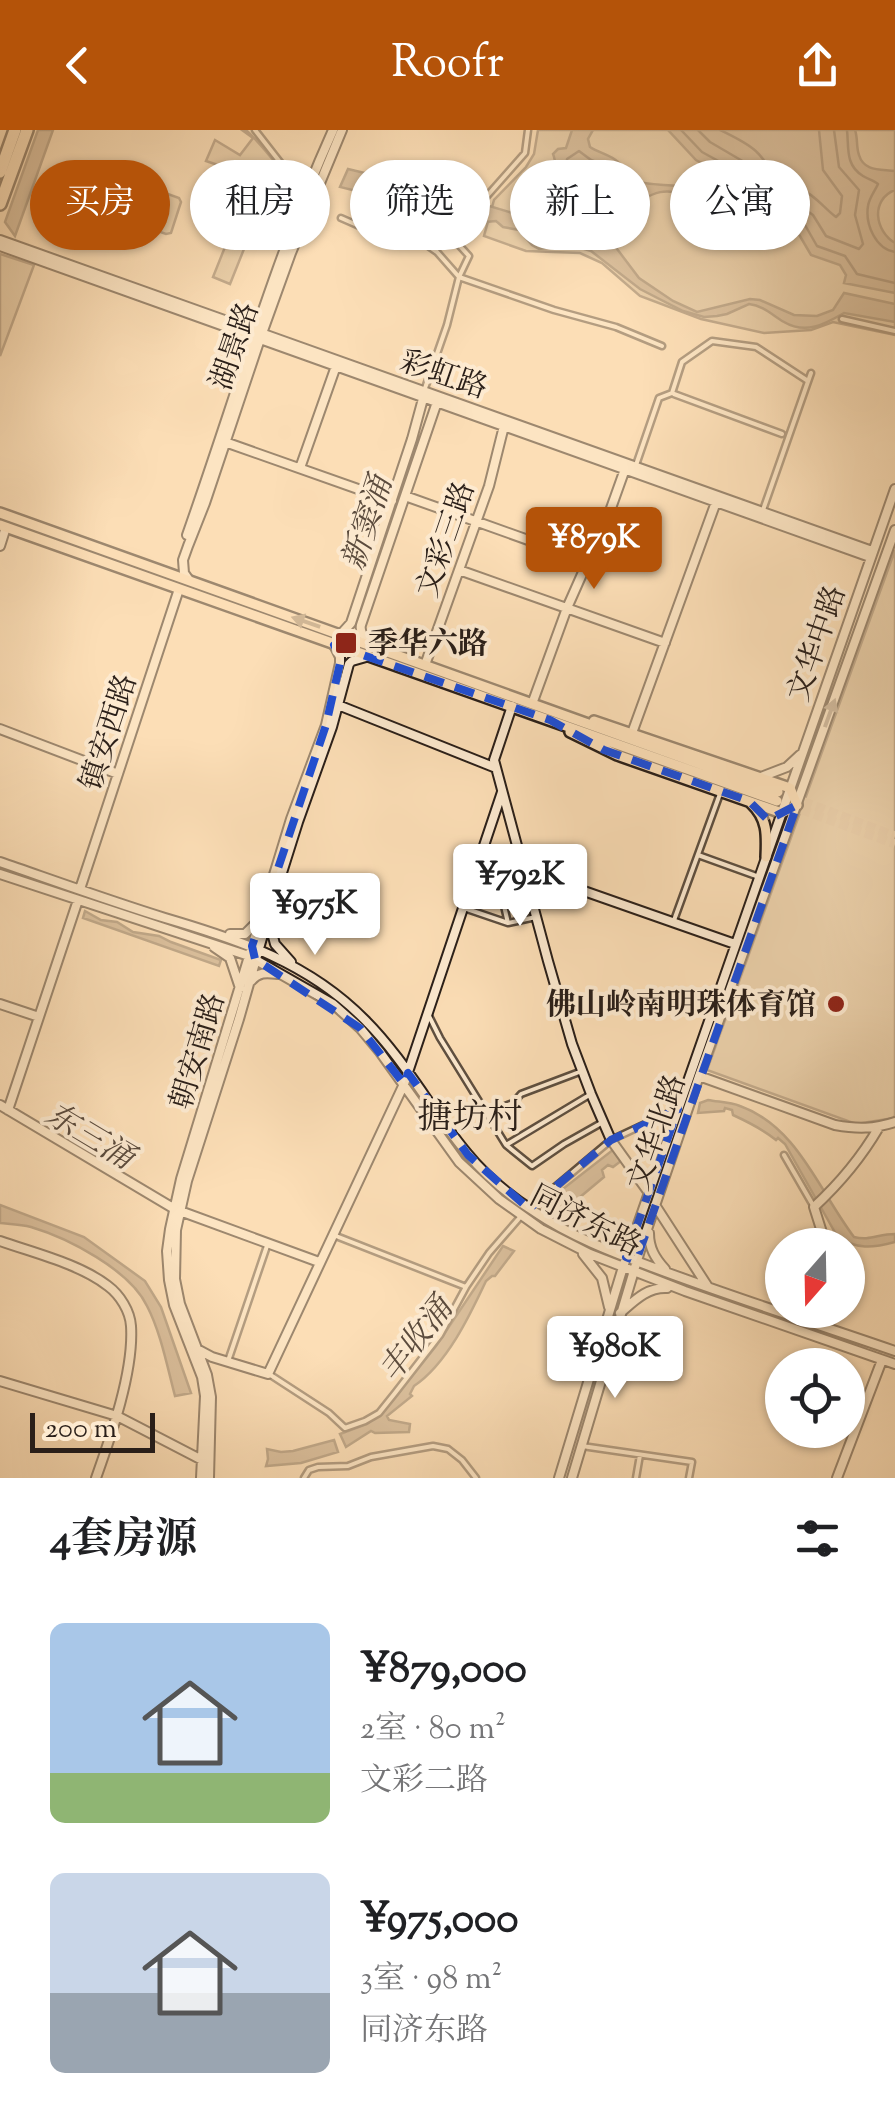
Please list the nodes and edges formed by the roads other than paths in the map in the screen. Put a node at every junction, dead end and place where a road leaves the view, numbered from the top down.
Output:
1 (16, 130) edge
2 (27, 130) edge
3 (254, 130) edge
4 (333, 130) edge
5 (342, 130) edge
6 (528, 130) edge
7 (278, 160) edge
8 (322, 160) edge
9 (327, 160) edge
10 (0, 172) edge
11 (490, 192) edge
12 (0, 204) edge
13 (341, 218) dead end
14 (0, 243) edge
15 (288, 250) edge
16 (464, 250) edge
17 (459, 277) junction
18 (842, 318) dead end
19 (895, 331) edge
20 (257, 335) junction
21 (662, 346) dead end
22 (336, 366) junction
23 (812, 373) dead end
24 (808, 381) junction
25 (672, 393) junction
26 (426, 394) junction
27 (438, 402) junction
28 (504, 426) junction
29 (782, 434) dead end
30 (412, 439) junction
31 (424, 441) junction
32 (226, 442) junction
33 (636, 466) junction
34 (300, 468) junction
35 (625, 469) junction
36 (895, 489) edge
37 (405, 496) junction
38 (392, 500) junction
39 (716, 502) junction
40 (0, 513) edge
41 (761, 514) junction
42 (476, 521) junction
43 (3, 526) edge
44 (895, 530) edge
45 (0, 546) edge
46 (871, 554) junction
47 (586, 561) junction
48 (459, 570) junction
49 (166, 572) junction
50 (188, 580) junction
51 (179, 589) junction
52 (567, 608) junction
53 (357, 622) junction
54 (340, 634) junction
55 (665, 643) junction
56 (334, 645) junction
57 (372, 645) junction
58 (366, 657) junction
59 (425, 665) junction
60 (532, 704) junction
61 (338, 705) junction
62 (512, 706) junction
63 (551, 716) junction
64 (0, 730) edge
65 (632, 733) junction
66 (804, 747) junction
67 (496, 768) junction
68 (118, 774) junction
69 (760, 778) junction
70 (721, 791) junction
71 (502, 792) junction
72 (781, 798) junction
73 (749, 801) junction
74 (797, 805) junction
75 (698, 855) junction
76 (766, 857) junction
77 (0, 862) edge
78 (524, 870) junction
79 (0, 874) edge
80 (759, 878) junction
81 (528, 886) junction
82 (79, 894) junction
83 (464, 908) junction
84 (264, 916) junction
85 (536, 917) junction
86 (508, 923) junction
87 (673, 923) junction
88 (216, 932) junction
89 (202, 940) junction
90 (735, 944) junction
91 (255, 947) junction
92 (252, 957) junction
93 (293, 966) junction
94 (286, 976) junction
95 (243, 988) junction
96 (0, 1004) edge
97 (428, 1014) junction
98 (39, 1017) junction
99 (582, 1071) junction
100 (408, 1073) junction
101 (699, 1076) junction
102 (404, 1084) junction
103 (591, 1094) junction
104 (4, 1108) edge
105 (678, 1108) junction
106 (486, 1114) junction
107 (603, 1122) junction
108 (895, 1122) edge
109 (880, 1128) junction
110 (612, 1142) junction
111 (506, 1145) junction
112 (784, 1155) dead end
113 (648, 1194) junction
114 (655, 1205) junction
115 (816, 1205) junction
116 (177, 1209) junction
117 (526, 1212) junction
118 (643, 1224) junction
119 (822, 1228) edge
120 (332, 1234) junction
121 (0, 1242) edge
122 (268, 1244) junction
123 (605, 1247) junction
124 (576, 1248) junction
125 (626, 1257) junction
126 (636, 1261) junction
127 (319, 1262) junction
128 (623, 1267) junction
129 (633, 1271) junction
130 (668, 1273) junction
131 (466, 1287) junction
132 (708, 1287) junction
133 (678, 1288) junction
134 (765, 1306) edge
135 (615, 1312) junction
136 (828, 1328) edge
137 (197, 1349) junction
138 (895, 1352) edge
139 (882, 1360) junction
140 (228, 1361) junction
141 (895, 1364) edge
142 (268, 1374) junction
143 (0, 1383) edge
144 (116, 1418) junction
145 (582, 1446) junction
146 (640, 1456) junction
147 (202, 1462) junction
148 (96, 1478) edge
149 (201, 1478) edge
150 (209, 1478) edge
151 (304, 1478) edge
152 (476, 1478) edge
153 (559, 1478) edge
154 (573, 1478) edge
155 (636, 1478) edge
156 (689, 1478) edge
157 (837, 1478) edge

1 - 10 highway
2 - 12 highway
3 - 7 street
4 - 8 main road, 湖景路
5 - 9 main road, 湖景路
6 - 11 street
13 - 17 street
14 - 20 main road, 彩虹路
15 - 20 main road, 湖景路
16 - 17 street
17 - 21 street
17 - 26 street
18 - 19 street
20 - 22 main road, 彩虹路
20 - 26 main road, 彩虹路
20 - 32 main road, 湖景路
20 - 49 main road, 湖景路
22 - 26 main road, 彩虹路
22 - 34 main road
23 - 24 street
24 - 25 street
24 - 41 street
25 - 29 street
25 - 33 street
26 - 27 main road, 彩虹路
26 - 30 main road
26 - 33 main road, 彩虹路
27 - 28 main road, 彩虹路
27 - 31 main road
28 - 35 main road, 彩虹路
28 - 42 main road, 文彩三路
30 - 31 main road
30 - 38 main road
31 - 37 main road
32 - 34 main road
32 - 50 main road, 湖景路
33 - 41 main road, 彩虹路
34 - 38 main road
35 - 39 main road, 彩虹路
35 - 47 main road
36 - 46 main road, 文华中路
37 - 42 main road
37 - 53 main road
38 - 53 main road
39 - 41 main road, 彩虹路
39 - 55 main road
40 - 49 main road
41 - 46 main road, 彩虹路
42 - 47 main road
42 - 48 main road, 文彩三路
43 - 45 main road
43 - 51 main road
74 -> 44 main road, 文华中路
46 - 66 main road, 文华中路
47 - 52 main road
48 - 52 main road
48 - 59 main road, 文彩三路
49 - 50 main road
54 -> 50 main road
51 - 56 main road
51 - 68 main road, 镇安西路
52 - 55 main road
52 - 60 main road
53 - 54 main road
53 - 57 main road
54 - 57 main road
55 - 65 main road
56 - 58 main road
56 - 84 main road, 朝安南路
57 - 59 main road
58 - 61 main road, 朝安南路
58 - 62 main road
59 - 60 main road
60 - 63 main road
61 - 67 main road
61 - 84 main road, 朝安南路
62 - 63 main road
62 - 67 main road
63 - 65 main road
63 - 70 main road
63 - 72 main road
64 - 68 main road
65 - 69 main road
66 - 69 main road
66 - 72 main road, 文华中路
67 - 71 main road
68 - 82 main road, 镇安西路
69 - 72 main road
70 - 73 main road
70 - 75 street
71 - 78 main road
71 - 83 main road
72 - 73 main road
72 - 74 main road
72 - 74 main road
72 - 76 main road, 文华北路
73 - 76 main road
74 - 101 main road, 文华北路
75 - 80 street
75 - 87 street
76 - 80 main road, 文华北路
77 - 82 main road, 同济东路
78 - 81 main road
78 - 87 main road
79 - 82 main road, 同济东路
80 - 90 main road, 文华北路
81 - 85 main road
81 - 86 street
82 - 88 main road, 同济东路
82 - 89 main road, 同济东路
82 - 98 main road, 镇安西路
83 - 86 street
83 - 97 main road
84 - 88 main road
84 - 91 main road, 朝安南路
84 - 93 main road
85 - 86 street
85 - 99 main road
87 - 90 main road
88 - 91 main road, 同济东路
89 - 92 main road, 同济东路
89 - 95 main road
90 - 105 main road, 文华北路
91 - 92 main road, 朝安南路
91 - 93 main road, 同济东路
92 - 94 main road, 同济东路
92 - 95 main road, 朝安南路
93 - 100 main road, 同济东路
94 - 95 main road
94 - 102 main road, 同济东路
95 - 116 main road, 朝安南路
96 - 98 main road
97 - 100 main road
97 - 106 street
98 - 104 main road, 镇安西路
99 - 103 main road
99 - 106 street
100 - 102 main road
100 - 117 main road, 同济东路
101 - 109 main road
101 - 114 main road, 文华北路
102 - 117 main road, 同济东路
102 - 120 main road
103 - 107 main road
103 - 111 street
104 - 116 main road
105 - 110 street
105 - 113 main road, 文华北路
106 - 111 street
107 - 110 main road
107 - 111 street
108 - 109 main road
109 - 115 main road
110 - 113 main road
110 - 117 street
112 - 115 street
113 - 118 main road, 文华北路
114 - 118 main road, 文华北路
114 - 132 main road
115 - 119 main road
116 - 122 main road
116 - 137 main road, 朝安南路
116 - 147 main road, 朝安南路
117 - 123 main road, 同济东路
117 - 124 main road, 同济东路
117 - 131 street
118 - 123 main road
118 - 125 main road, 文华北路
118 - 126 main road, 文华北路
118 - 130 main road
120 - 127 main road
120 - 131 street
121 - 144 main road
122 - 127 main road
122 - 140 street
123 - 125 main road, 同济东路
124 - 128 main road, 同济东路
124 - 135 main road
125 - 126 main road, 同济东路
125 - 128 main road, 文华北路
126 - 129 main road, 文华北路
126 - 130 main road, 同济东路
127 - 142 main road
128 - 129 main road, 同济东路
128 - 135 main road, 文华北路
129 - 133 main road, 同济东路
129 - 135 main road, 文华北路
130 - 132 main road, 同济东路
131 - 142 street
132 - 134 main road, 同济东路
133 - 135 main road
133 - 139 main road, 同济东路
135 - 145 main road, 文华北路
135 - 153 main road, 文华北路
136 - 138 main road, 同济东路
137 - 140 main road
137 - 150 main road, 朝安南路
139 - 141 main road, 同济东路
139 - 157 main road
140 - 142 main road
143 - 144 main road
144 - 147 main road
144 - 148 main road
145 - 146 street
145 - 154 main road, 文华北路
146 - 155 street
146 - 156 street
147 - 149 main road, 朝安南路
151 - 152 street

